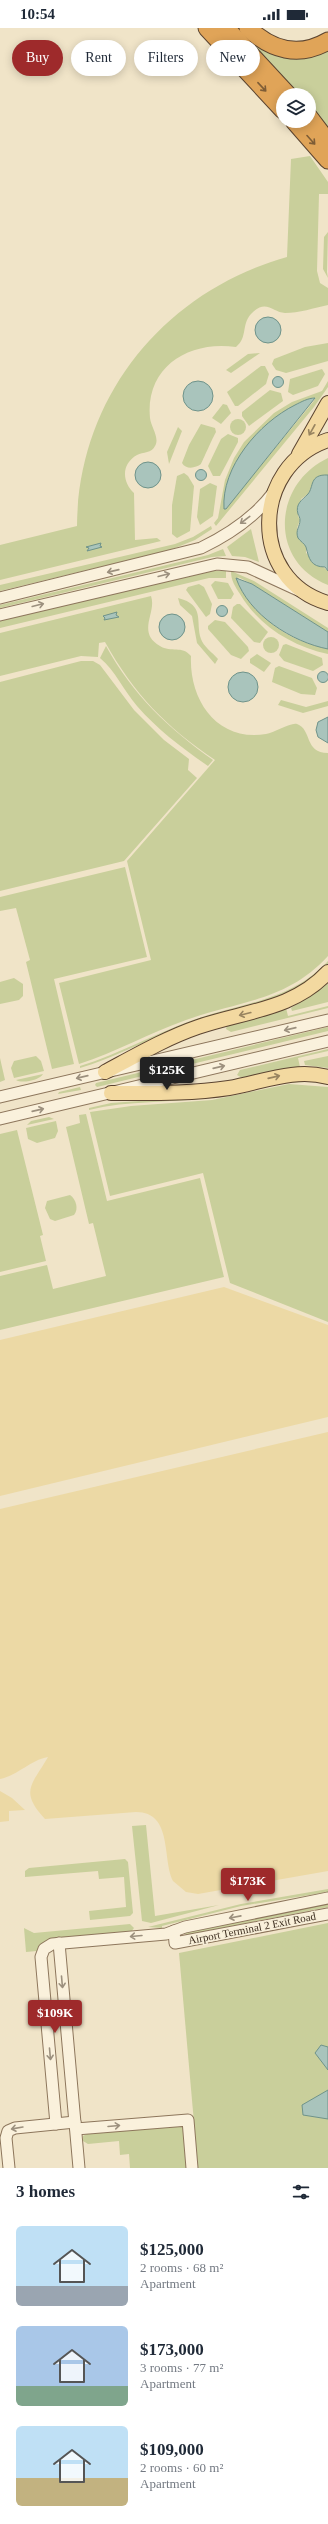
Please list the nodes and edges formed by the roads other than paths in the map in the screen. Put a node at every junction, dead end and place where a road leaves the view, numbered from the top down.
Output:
1 (207, 28) edge
2 (226, 28) edge
3 (248, 28) edge
4 (328, 41) edge
5 (282, 88) edge
6 (276, 102) edge
7 (316, 126) edge
8 (300, 128) edge
9 (328, 142) edge
10 (328, 160) edge
11 (328, 403) edge
12 (328, 440) edge
13 (296, 459) junction
14 (273, 493) junction
15 (0, 598) edge
16 (317, 598) edge
17 (328, 610) edge
18 (0, 614) edge
19 (328, 972) edge
20 (328, 1020) edge
21 (328, 1041) edge
22 (105, 1072) junction
23 (328, 1077) edge
24 (111, 1092) junction
25 (0, 1097) edge
26 (0, 1119) edge
27 (328, 1898) edge
28 (328, 1914) edge
29 (174, 1930) junction
30 (59, 1944) junction
31 (56, 2124) junction
32 (75, 2126) junction
33 (8, 2168) edge
34 (79, 2168) edge
35 (192, 2168) edge

1 -> 6 highway
2 - 5 highway
3 - 4 highway
7 - 9 highway
8 -> 10 highway
11 -> 13 main road
12 - 13 main road
13 - 14 main road
14 -> 15 street
14 - 16 main road
16 - 17 main road
18 -> 16 street
19 -> 22 main road
20 -> 22 street
24 -> 21 street
22 -> 25 street
24 -> 23 main road
26 -> 24 street
27 -> 29 street
28 - 29 street, Airport Terminal 2 Exit Road
29 -> 30 street
30 -> 31 street
30 -> 32 street
31 - 32 street
31 -> 33 street
32 - 34 street
32 -> 35 street

